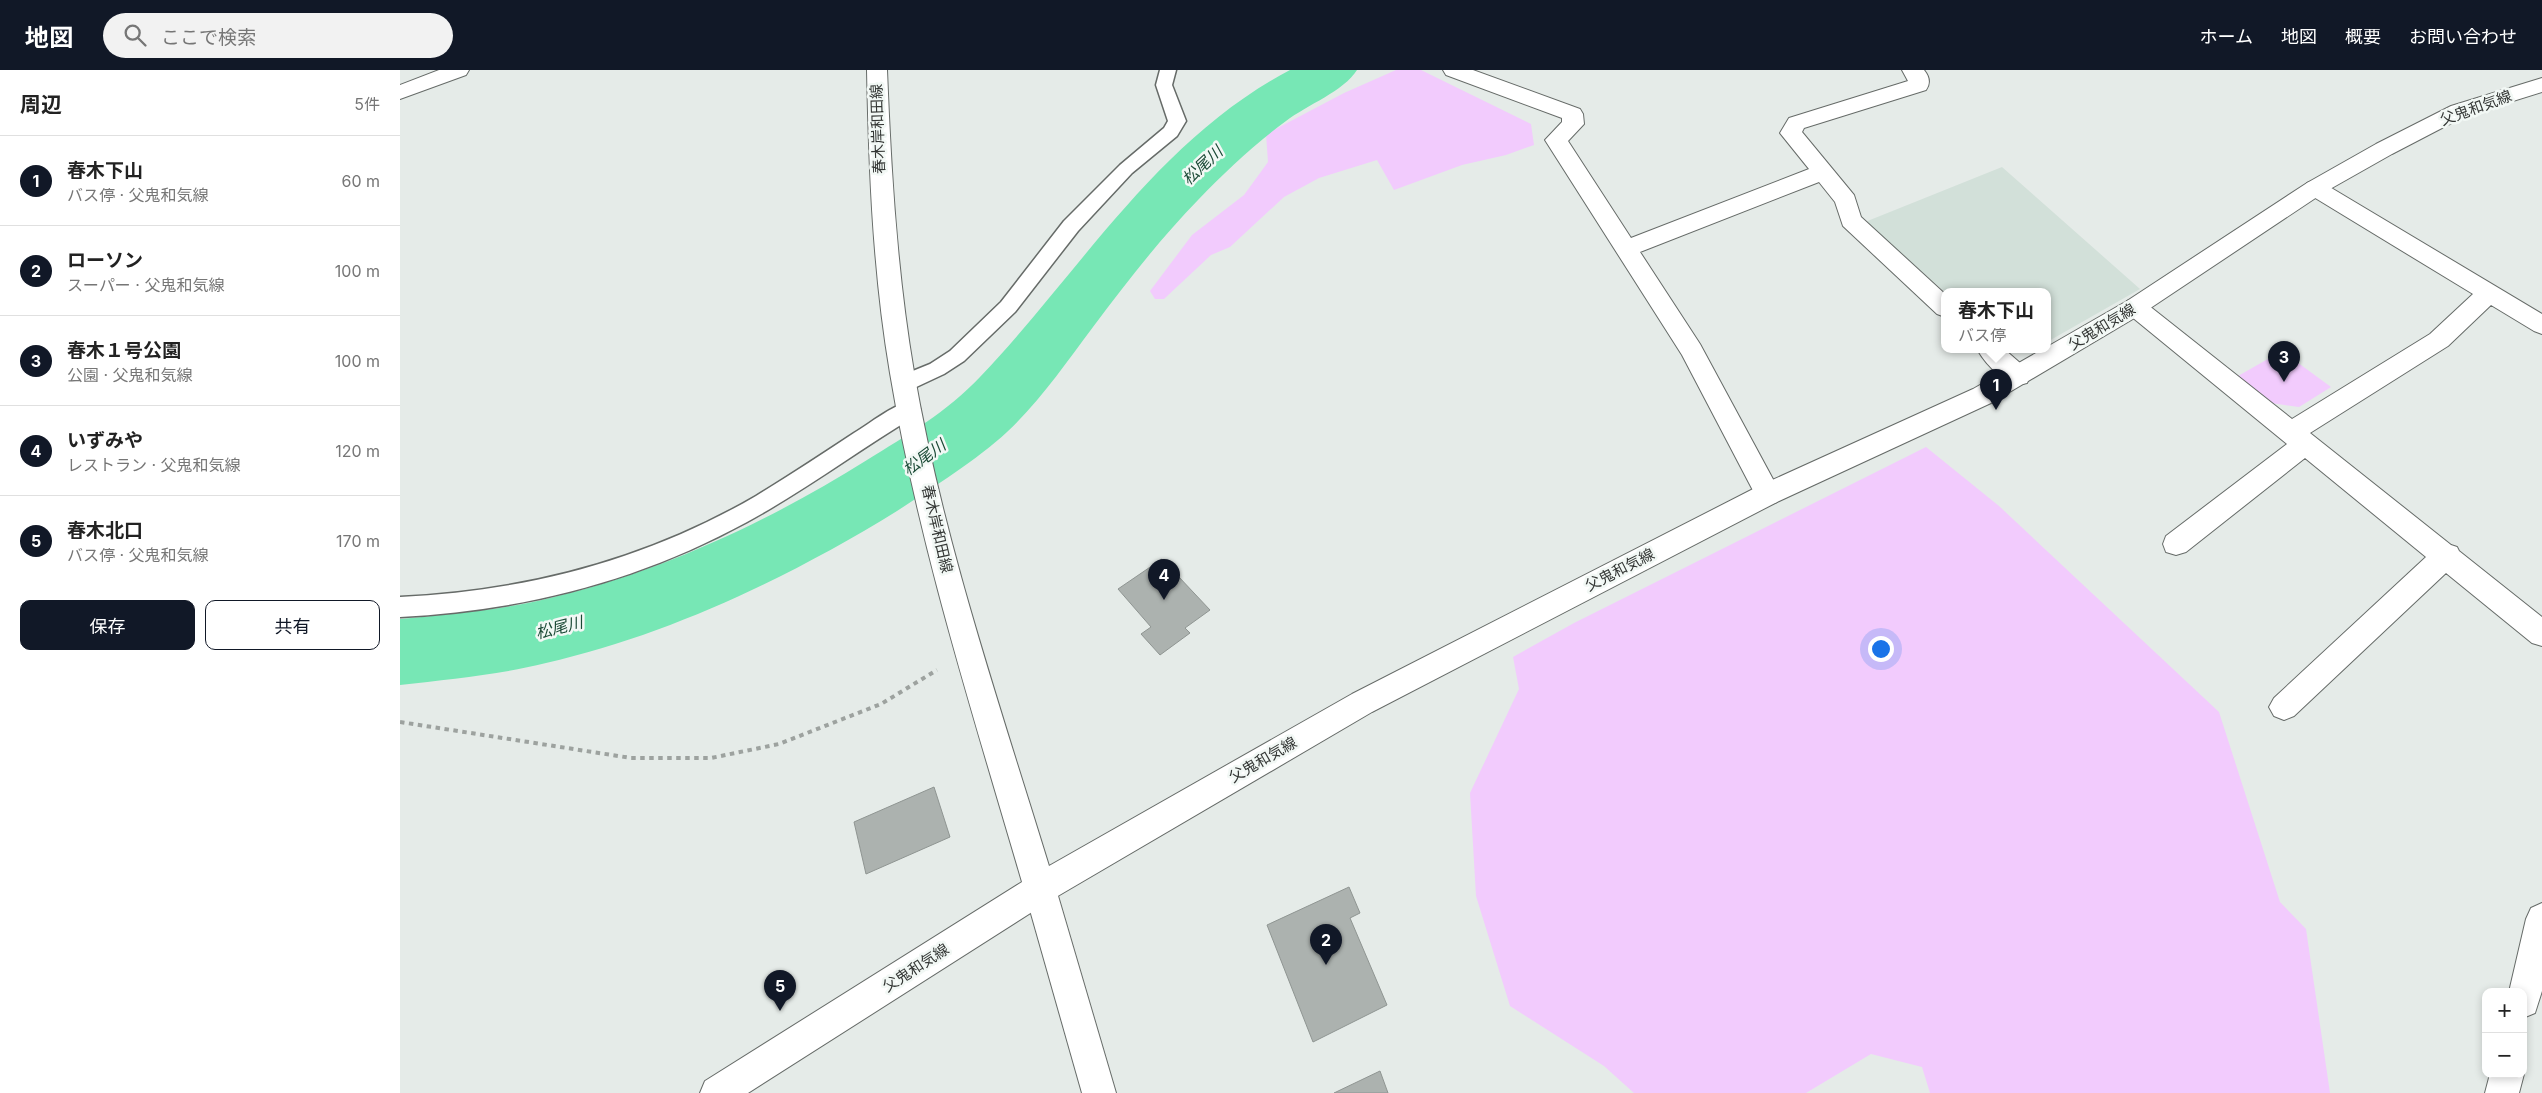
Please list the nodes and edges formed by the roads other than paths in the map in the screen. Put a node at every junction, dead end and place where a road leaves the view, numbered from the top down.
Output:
1 (459, 70) edge
2 (876, 70) edge
3 (1168, 70) edge
4 (1453, 70) edge
5 (1912, 70) edge
6 (2542, 85) edge
7 (400, 92) edge
8 (1822, 172) junction
9 (2315, 188) junction
10 (1626, 249) junction
11 (2489, 293) junction
12 (1941, 304) edge
13 (2135, 307) junction
14 (2542, 325) edge
15 (1993, 353) edge
16 (2018, 376) junction
17 (905, 383) junction
18 (912, 420) junction
19 (2299, 437) junction
20 (1768, 494) junction
21 (2176, 544) dead end
22 (2447, 555) junction
23 (400, 607) edge
24 (2542, 634) edge
25 (2284, 707) dead end
26 (1040, 889) junction
27 (2542, 919) edge
28 (2526, 988) edge
29 (2506, 1078) edge
30 (717, 1093) edge
31 (1100, 1093) edge
32 (2502, 1093) edge

1 - 7 street
2 - 17 street, 春木岸和田線
3 - 17 lane
4 - 10 street
5 - 8 street
6 - 9 street, 父鬼和気線
8 - 10 street
8 - 12 street
9 - 11 street
9 - 13 street, 父鬼和気線
10 - 20 street
11 - 14 street
11 - 19 street
13 - 16 street, 父鬼和気線
13 - 19 street
15 - 16 street
16 - 20 street, 父鬼和気線
17 - 18 street, 春木岸和田線
18 - 23 lane
18 - 26 street, 春木岸和田線
19 - 21 street
19 - 22 street
20 - 26 street, 父鬼和気線
22 - 24 street
22 - 25 street
26 - 30 street, 父鬼和気線
26 - 31 street, 春木岸和田線
27 - 28 street
29 - 32 street

